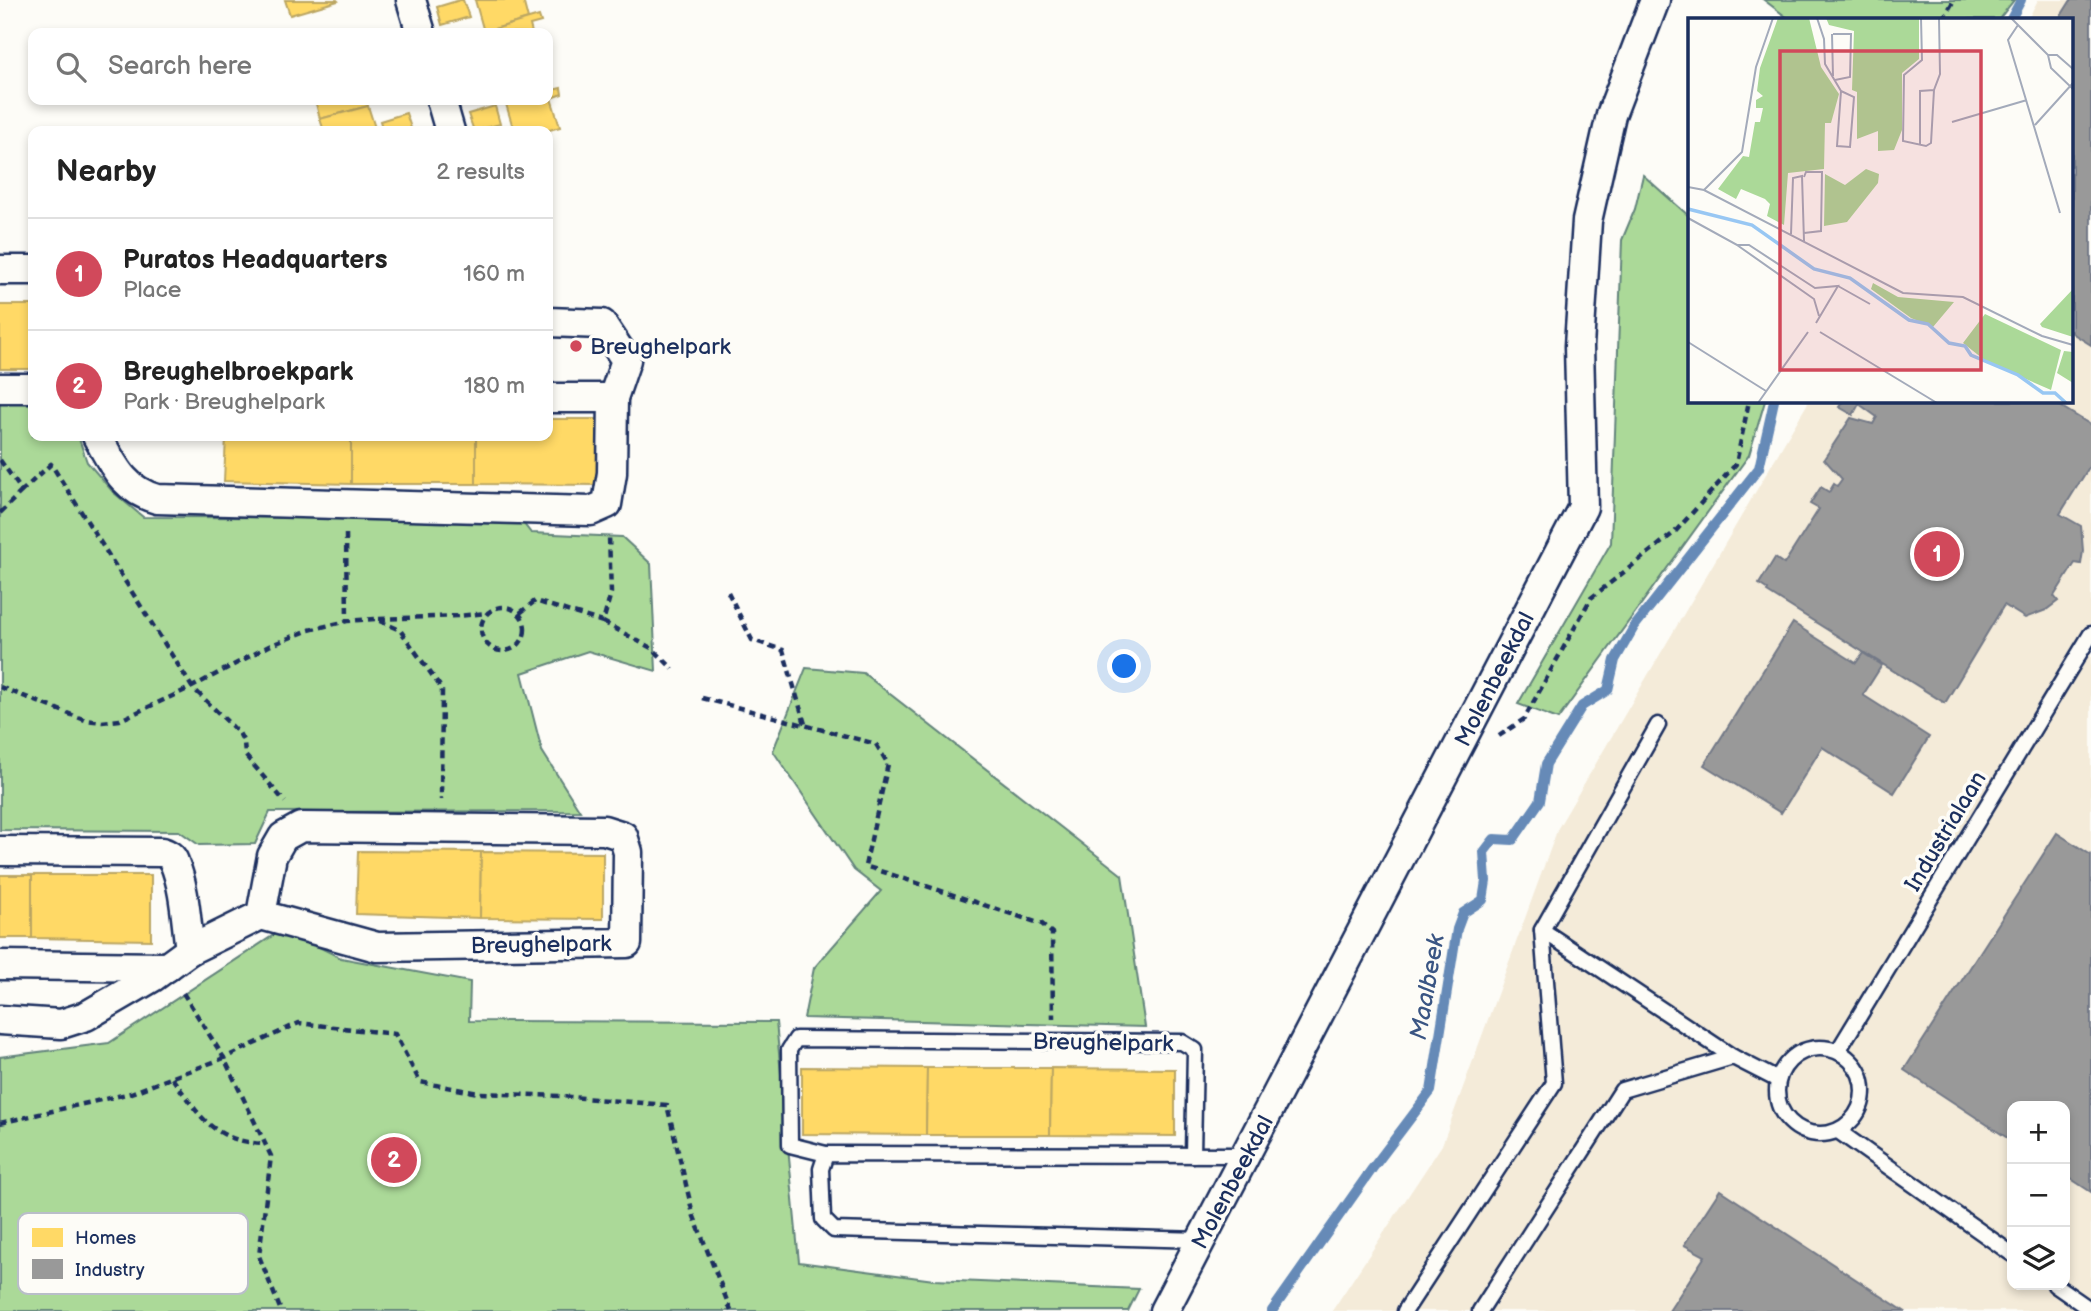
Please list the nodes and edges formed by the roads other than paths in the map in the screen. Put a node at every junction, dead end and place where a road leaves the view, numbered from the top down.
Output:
1 (411, 0) edge
2 (1655, 0) edge
3 (419, 28) edge
4 (442, 105) edge
5 (449, 126) edge
6 (0, 270) edge
7 (28, 270) edge
8 (553, 322) edge
9 (0, 388) edge
10 (28, 388) edge
11 (553, 398) edge
12 (613, 398) junction
13 (100, 441) edge
14 (2091, 635) edge
15 (1658, 725) dead end
16 (0, 851) edge
17 (261, 915) junction
18 (1542, 930) junction
19 (190, 950) junction
20 (0, 965) edge
21 (167, 967) junction
22 (0, 1020) edge
23 (1838, 1051) junction
24 (1733, 1057) junction
25 (1778, 1080) junction
26 (1838, 1132) junction
27 (826, 1154) junction
28 (1193, 1155) junction
29 (1247, 1155) junction
30 (1201, 1240) junction
31 (2007, 1250) edge
32 (2062, 1290) edge
33 (2091, 1310) edge
34 (1164, 1311) edge
35 (1405, 1311) edge
36 (1480, 1311) edge

1 - 3 street
2 - 29 street, Molenbeekdal
4 - 5 street
6 - 7 street
8 - 12 street
9 - 10 street
11 - 12 street
12 - 13 street
14 - 23 lane, Industrialaan
15 - 18 lane
16 - 19 street
17 - 17 street, Breughelpark
17 - 19 street
18 - 24 lane
18 - 35 lane
19 - 21 street
20 - 21 street
21 - 22 street
23 - 25 lane
23 - 26 lane
24 - 25 lane
24 - 36 lane
25 - 26 lane
26 - 31 lane
27 - 28 lane, Breughelpark
27 - 28 lane, Breughelpark
27 - 30 lane
28 - 29 lane, Breughelpark
29 - 30 street, Molenbeekdal
30 - 34 street, Molenbeekdal
32 - 33 lane

